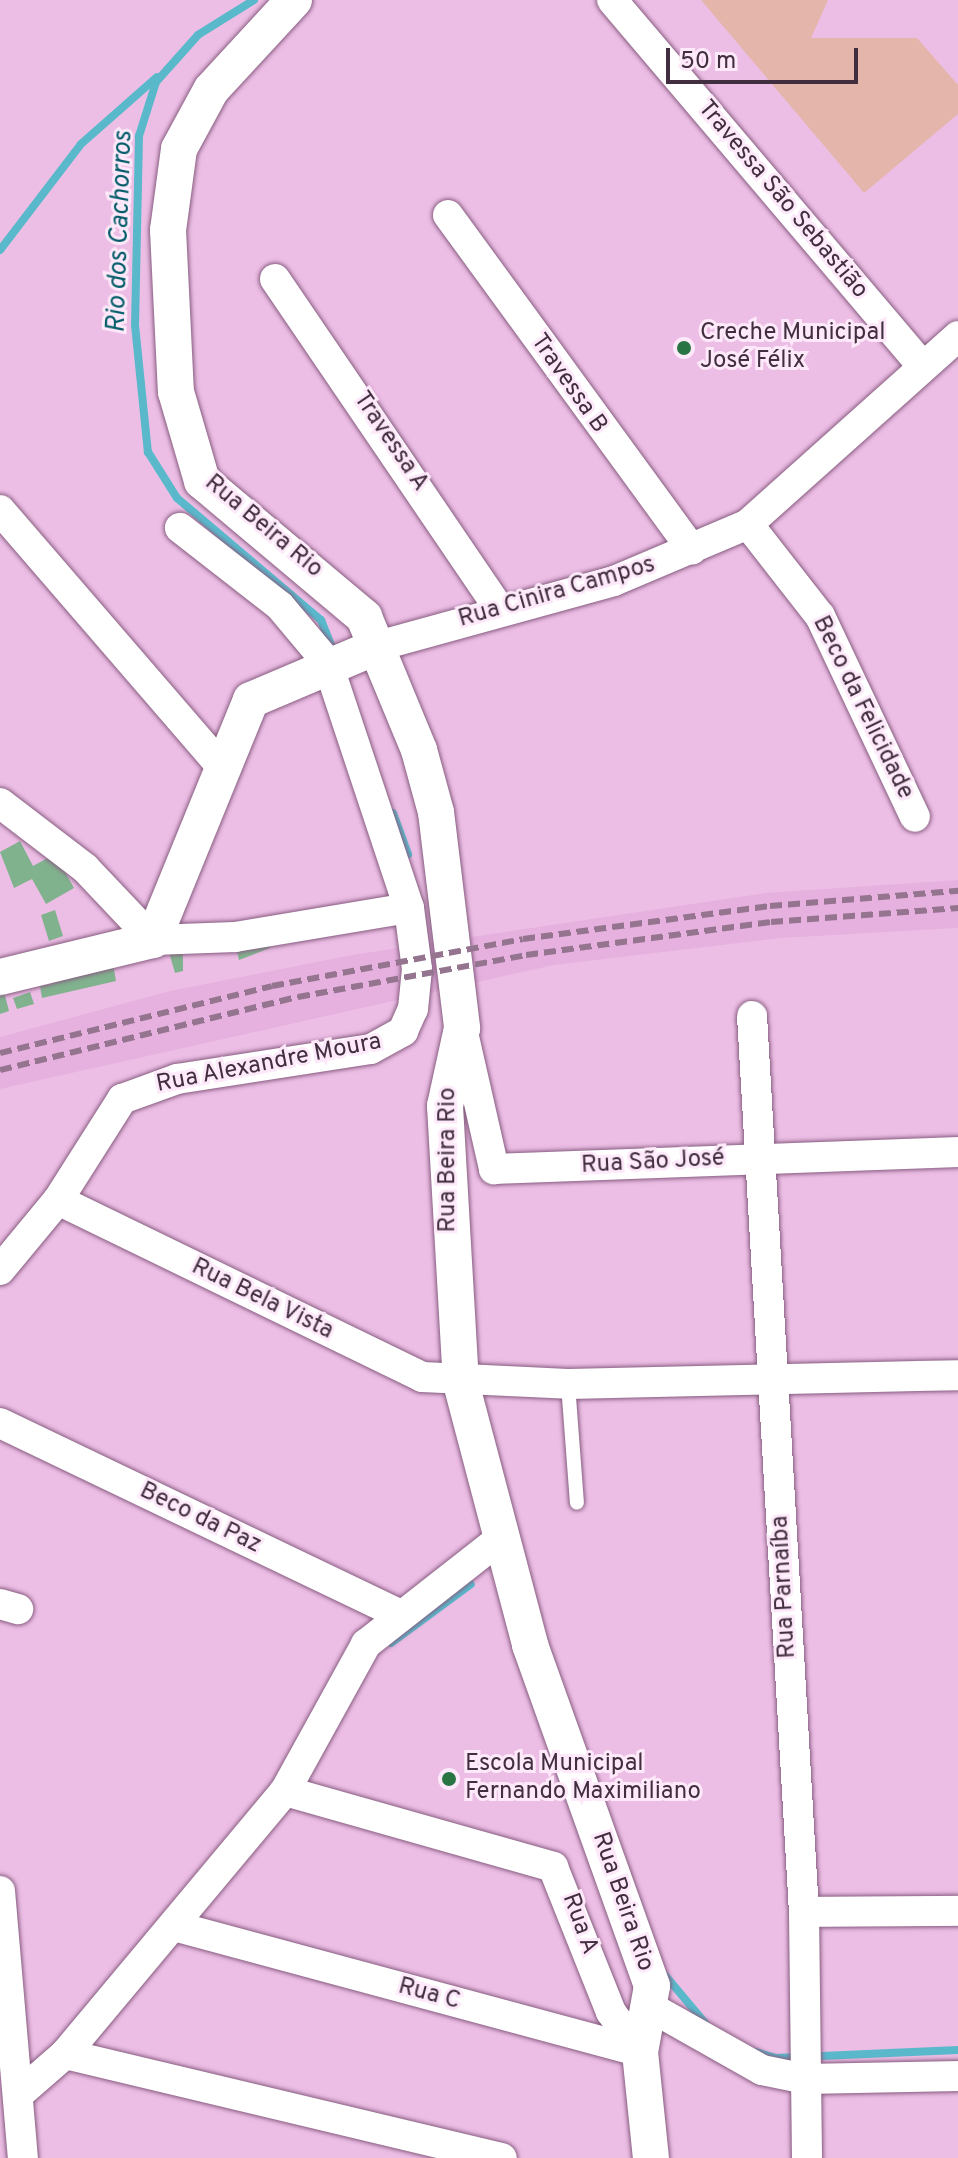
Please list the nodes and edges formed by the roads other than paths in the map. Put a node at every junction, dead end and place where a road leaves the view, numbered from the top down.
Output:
1 (294, 0) edge
2 (612, 0) edge
3 (448, 215) dead end
4 (275, 279) dead end
5 (958, 336) edge
6 (921, 364) junction
7 (0, 510) edge
8 (748, 524) junction
9 (180, 528) dead end
10 (692, 550) junction
11 (499, 608) junction
12 (351, 654) junction
13 (222, 767) junction
14 (0, 803) edge
15 (915, 817) dead end
16 (409, 908) junction
17 (153, 940) junction
18 (0, 977) edge
19 (752, 1016) dead end
20 (462, 1028) junction
21 (958, 1152) edge
22 (764, 1158) junction
23 (58, 1200) junction
24 (0, 1270) edge
25 (958, 1375) edge
26 (772, 1378) junction
27 (466, 1383) junction
28 (568, 1384) junction
29 (0, 1423) edge
30 (577, 1503) dead end
31 (501, 1538) junction
32 (400, 1615) junction
33 (285, 1791) junction
34 (3, 1898) edge
35 (958, 1911) edge
36 (804, 1912) junction
37 (174, 1926) junction
38 (652, 2008) junction
39 (640, 2052) junction
40 (65, 2054) junction
41 (806, 2061) junction
42 (958, 2076) edge
43 (18, 2095) junction
44 (23, 2158) edge
45 (502, 2158) edge
46 (651, 2158) edge
47 (807, 2158) edge

1 - 12 street, Rua Beira Rio
2 - 6 street, Travessa São Sebastião
3 - 10 street, Travessa B
4 - 11 street, Travessa A
5 - 6 street, Rua Cinira Campos
6 - 8 street, Rua Cinira Campos
7 - 13 street
8 - 10 street, Rua Cinira Campos
8 - 15 street, Beco da Felicidade
9 - 12 street
10 - 11 street, Rua Cinira Campos
11 - 12 street, Rua Cinira Campos
12 - 13 street
12 - 16 street, Rua Alexandre Moura
12 - 20 street, Rua Beira Rio
13 - 17 street
14 - 17 street
16 - 17 street
16 - 23 street, Rua Alexandre Moura
17 - 18 street
19 - 22 street, Rua Parnaíba
20 - 22 street, Rua São José
20 - 27 street, Rua Beira Rio
21 - 22 street, Rua São José
22 - 26 street, Rua Parnaíba
23 - 24 street, Rua Alexandre Moura
23 - 27 street, Rua Bela Vista
25 - 26 street
26 - 28 street
26 - 36 street, Rua Parnaíba
27 - 28 street, Rua Bela Vista
27 - 31 street, Rua Beira Rio
28 - 30 lane
29 - 32 street, Beco da Paz
31 - 32 street
31 - 38 street, Rua Beira Rio
32 - 33 street
33 - 37 street
33 - 39 street, Rua A
34 - 43 street
35 - 36 street
36 - 41 street, Rua Parnaíba
37 - 39 street, Rua C
37 - 40 street
38 - 39 street
38 - 41 street
39 - 46 street
40 - 43 street
40 - 45 street
41 - 42 street
41 - 47 street, Rua Parnaíba
43 - 44 street

